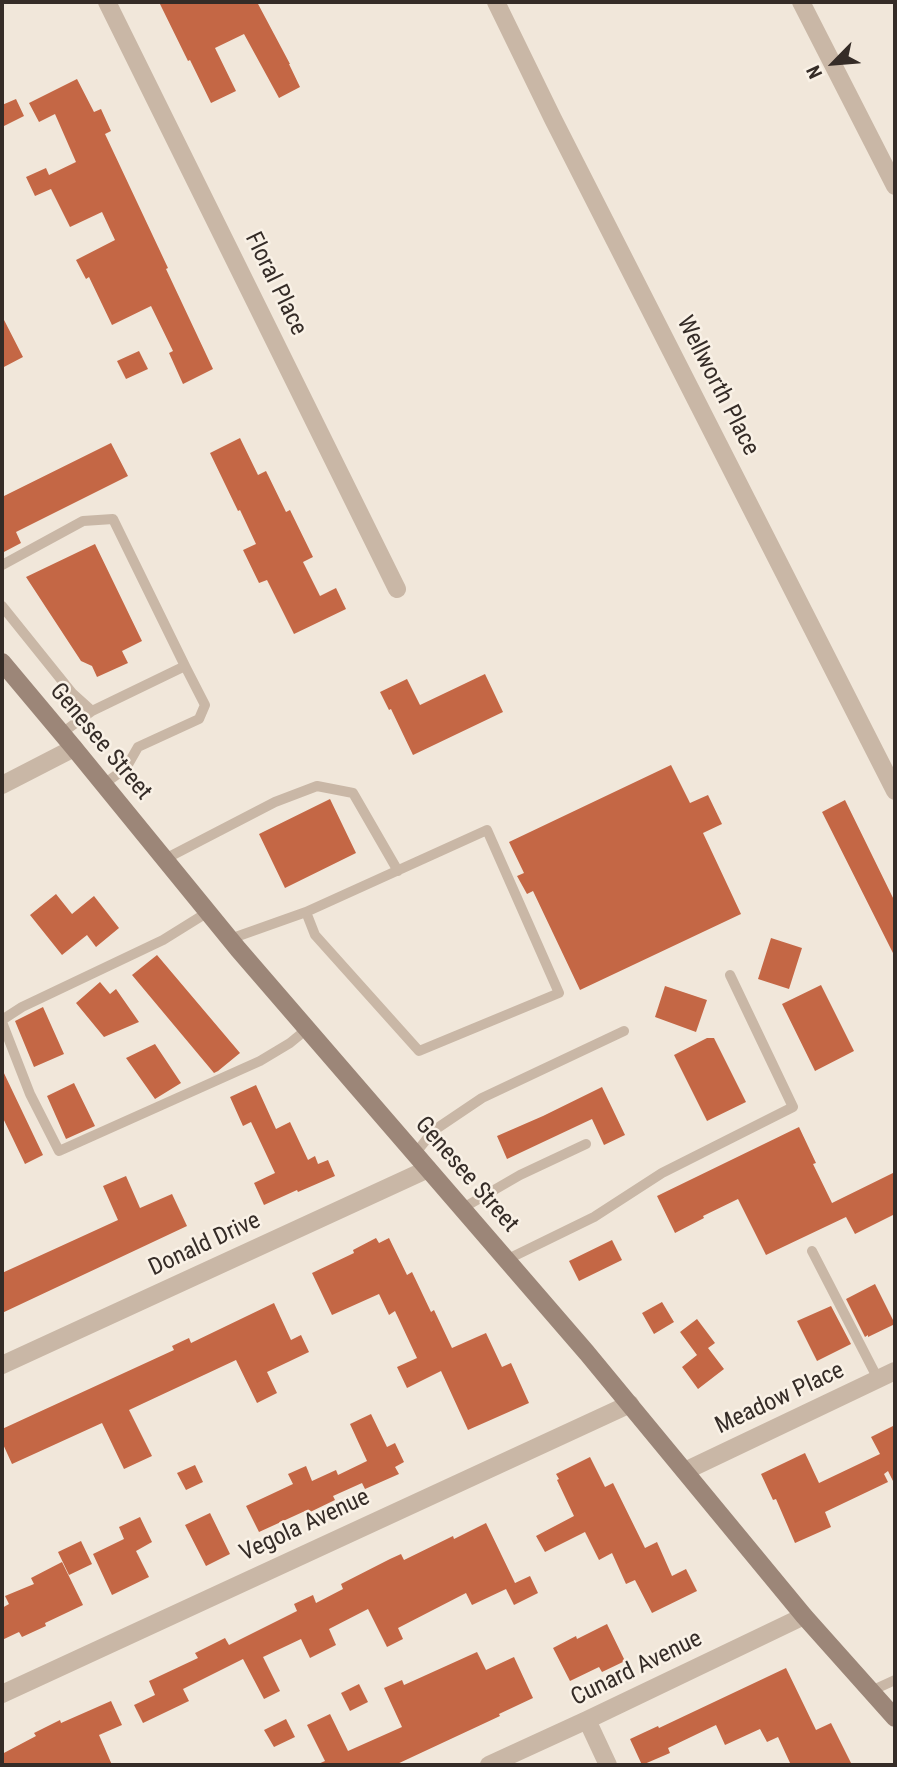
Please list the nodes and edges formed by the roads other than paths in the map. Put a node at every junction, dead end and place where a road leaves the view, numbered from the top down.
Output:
1 (107, 2) edge
2 (496, 2) edge
3 (801, 2) edge
4 (895, 186) edge
5 (2, 565) edge
6 (397, 589) dead end
7 (2, 607) edge
8 (2, 662) edge
9 (185, 666) junction
10 (92, 711) junction
11 (62, 733) junction
12 (74, 748) junction
13 (104, 784) junction
14 (2, 785) edge
15 (895, 791) edge
16 (165, 859) junction
17 (398, 871) junction
18 (208, 912) junction
19 (306, 912) junction
20 (230, 939) junction
21 (730, 975) dead end
22 (2, 1021) edge
23 (307, 1029) junction
24 (624, 1031) dead end
25 (586, 1144) dead end
26 (415, 1154) junction
27 (428, 1169) junction
28 (463, 1208) junction
29 (812, 1251) dead end
30 (506, 1260) junction
31 (2, 1365) edge
32 (895, 1371) edge
33 (878, 1379) junction
34 (630, 1404) junction
35 (685, 1471) junction
36 (804, 1616) junction
37 (895, 1680) edge
38 (871, 1691) junction
39 (2, 1694) edge
40 (895, 1718) edge
41 (587, 1720) junction
42 (489, 1765) edge
43 (608, 1765) edge

1 - 6 street, Floral Place
2 - 15 street, Wellworth Place
3 - 4 street
5 - 9 lane
7 - 10 lane
8 - 11 main road, Genesee Street
9 - 10 lane
9 - 13 lane
10 - 11 lane
11 - 12 main road, Genesee Street
12 - 13 main road, Genesee Street
12 - 14 street
13 - 16 main road, Genesee Street
16 - 17 lane
16 - 18 main road, Genesee Street
17 - 19 lane
17 - 19 lane
18 - 20 main road, Genesee Street
18 - 22 lane
19 - 20 lane
20 - 23 main road, Genesee Street
21 - 30 lane
22 - 23 lane
23 - 26 main road, Genesee Street
24 - 26 lane
25 - 28 lane
26 - 27 main road, Genesee Street
27 - 28 main road, Genesee Street
27 - 31 street, Donald Drive
28 - 30 main road, Genesee Street
29 - 33 lane
30 - 34 main road, Genesee Street
32 - 33 street, Meadow Place
33 - 35 street, Meadow Place
34 - 35 main road, Genesee Street
34 - 39 street, Vegola Avenue
35 - 36 main road, Genesee Street
36 - 38 main road, Genesee Street
36 - 41 street, Cunard Avenue
37 - 38 lane
38 - 40 main road, Genesee Street
41 - 42 street, Cunard Avenue
41 - 43 street

